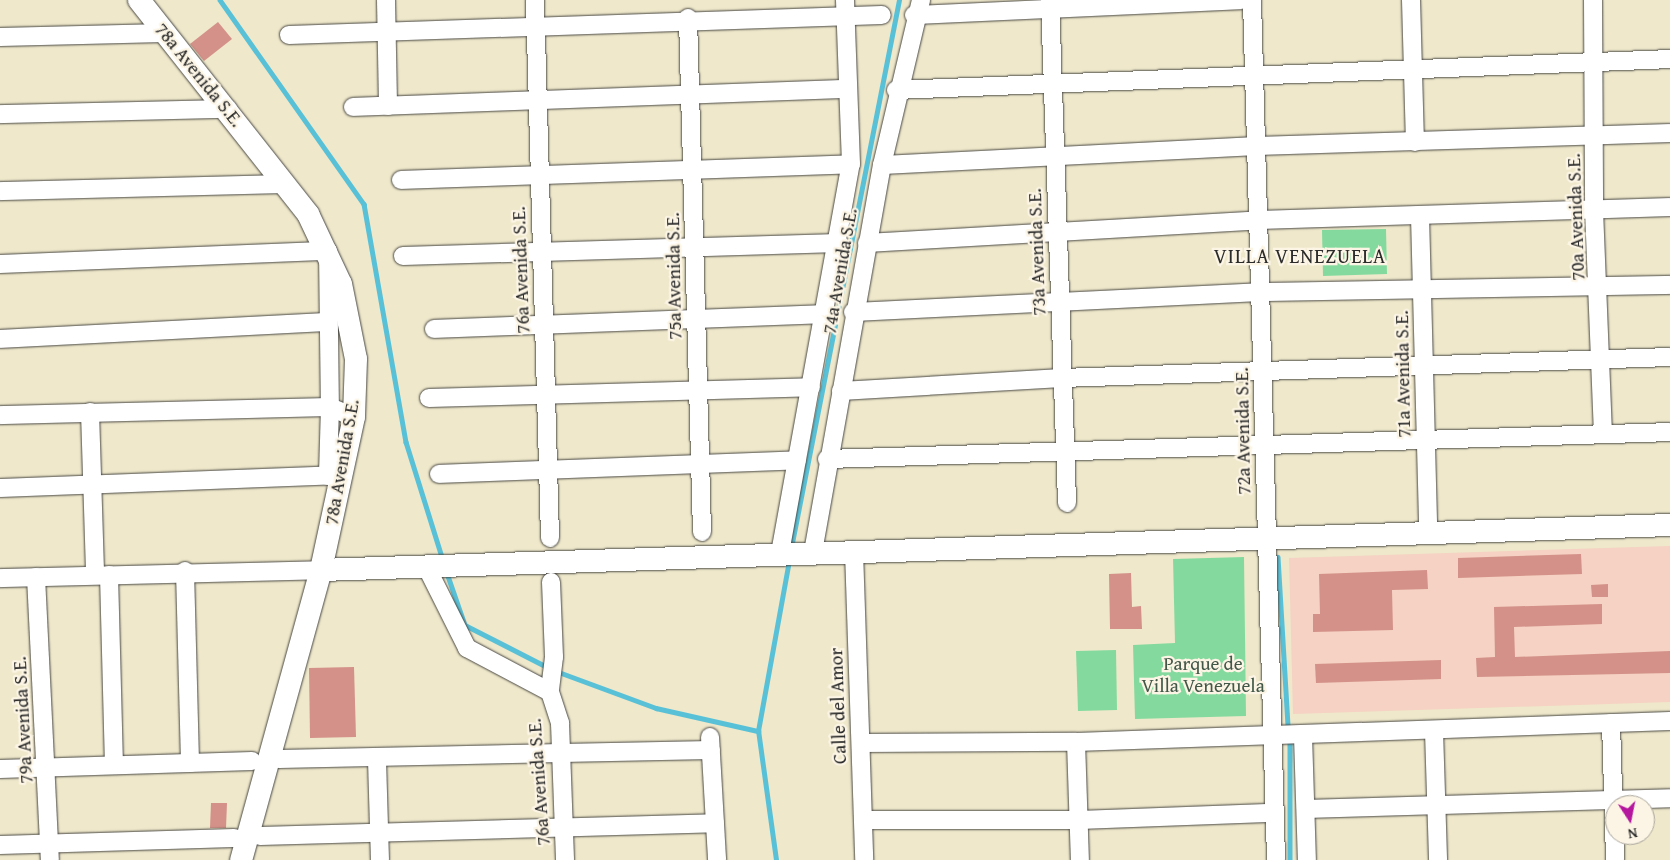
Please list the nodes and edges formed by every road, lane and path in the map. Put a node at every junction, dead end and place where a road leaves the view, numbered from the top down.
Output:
1 (139, 0) edge
2 (386, 0) edge
3 (535, 0) edge
4 (1241, 0) edge
5 (1252, 0) edge
6 (1411, 0) edge
7 (1593, 0) edge
8 (1050, 5) edge
9 (846, 8) edge
10 (917, 8) edge
11 (882, 16) dead end
12 (688, 18) junction
13 (536, 25) junction
14 (386, 31) junction
15 (164, 33) junction
16 (289, 35) dead end
17 (0, 38) edge
18 (1592, 59) junction
19 (1670, 59) edge
20 (1414, 67) junction
21 (1256, 72) junction
22 (1053, 82) junction
23 (847, 90) junction
24 (896, 90) junction
25 (690, 95) junction
26 (538, 100) junction
27 (388, 106) junction
28 (352, 107) dead end
29 (228, 109) junction
30 (0, 114) edge
31 (1670, 133) edge
32 (1594, 136) junction
33 (1415, 142) junction
34 (1258, 146) junction
35 (1055, 156) junction
36 (851, 164) junction
37 (882, 165) junction
38 (692, 170) junction
39 (540, 177) junction
40 (401, 180) dead end
41 (285, 184) junction
42 (0, 191) edge
43 (1670, 207) edge
44 (1594, 210) junction
45 (1420, 216) junction
46 (1260, 220) junction
47 (1058, 231) junction
48 (839, 243) junction
49 (867, 243) junction
50 (696, 247) junction
51 (328, 251) junction
52 (542, 252) junction
53 (403, 256) dead end
54 (0, 264) edge
55 (1670, 285) edge
56 (1600, 289) junction
57 (1423, 290) junction
58 (1261, 292) junction
59 (1060, 303) junction
60 (853, 312) junction
61 (825, 314) junction
62 (696, 319) junction
63 (327, 322) junction
64 (544, 325) junction
65 (434, 329) dead end
66 (0, 339) edge
67 (1670, 357) edge
68 (1601, 358) junction
69 (1423, 367) junction
70 (1262, 371) junction
71 (1062, 378) junction
72 (811, 387) junction
73 (698, 390) junction
74 (841, 391) junction
75 (546, 395) junction
76 (429, 398) dead end
77 (330, 407) junction
78 (90, 412) junction
79 (0, 415) edge
80 (354, 417) junction
81 (1670, 432) edge
82 (1603, 433) junction
83 (1426, 442) junction
84 (1263, 445) junction
85 (1065, 452) junction
86 (827, 459) junction
87 (798, 460) junction
88 (700, 464) junction
89 (548, 470) junction
90 (440, 474) dead end
91 (335, 475) junction
92 (92, 485) junction
93 (0, 488) edge
94 (1067, 503) dead end
95 (1670, 526) edge
96 (1428, 531) junction
97 (702, 532) dead end
98 (1267, 536) junction
99 (550, 538) dead end
100 (854, 551) junction
101 (813, 552) junction
102 (780, 553) junction
103 (439, 565) junction
104 (321, 570) junction
105 (185, 571) junction
106 (102, 575) junction
107 (36, 577) junction
108 (0, 578) edge
109 (551, 582) dead end
110 (550, 692) junction
111 (1670, 721) edge
112 (1611, 724) junction
113 (1434, 731) junction
114 (1272, 736) junction
115 (1303, 736) junction
116 (1076, 742) junction
117 (861, 743) junction
118 (562, 754) junction
119 (279, 759) dead end
120 (377, 760) junction
121 (252, 761) dead end
122 (190, 763) junction
123 (114, 765) junction
124 (47, 768) junction
125 (0, 769) edge
126 (1613, 795) edge
127 (1670, 798) edge
128 (1655, 799) edge
129 (1605, 800) edge
130 (1436, 805) junction
131 (1306, 809) junction
132 (1274, 813) junction
133 (863, 820) junction
134 (1079, 820) junction
135 (715, 823) junction
136 (564, 827) junction
137 (379, 833) junction
138 (260, 836) dead end
139 (234, 838) dead end
140 (0, 845) edge
141 (1614, 845) edge
142 (50, 852) edge
143 (241, 860) edge
144 (380, 860) edge
145 (565, 860) edge
146 (717, 860) edge
147 (864, 860) edge
148 (1080, 860) edge
149 (1276, 860) edge
150 (1307, 860) edge
151 (1438, 860) edge
152 (1615, 860) edge

1 - 15 street, 78a Avenida S.E.
2 - 14 street
3 - 13 street, 76a Avenida S.E.
4 - 8 street
5 - 21 street, 72a Avenida S.E.
6 - 20 street
7 - 18 street, 70a Avenida S.E.
8 - 10 street
8 - 22 street, 73a Avenida S.E.
9 - 11 street
9 - 12 street
9 - 23 street, 74a Avenida S.E.
10 - 24 street, 74a Avenida S.E.
12 - 13 street
12 - 25 street, 75a Avenida S.E.
13 - 14 street
13 - 26 street, 76a Avenida S.E.
14 - 16 street
14 - 27 street
15 - 17 street
15 - 29 street, 78a Avenida S.E.
18 - 19 street
18 - 20 street
18 - 32 street, 70a Avenida S.E.
20 - 21 street
20 - 33 street
21 - 22 street
21 - 34 street, 72a Avenida S.E.
22 - 24 street
22 - 35 street, 73a Avenida S.E.
23 - 25 street
23 - 36 street, 74a Avenida S.E.
24 - 37 street, 74a Avenida S.E.
25 - 26 street
25 - 38 street, 75a Avenida S.E.
26 - 27 street
26 - 39 street, 76a Avenida S.E.
27 - 28 street
29 - 30 street
29 - 41 street, 78a Avenida S.E.
31 - 32 street
32 - 33 street
32 - 44 street, 70a Avenida S.E.
33 - 34 street
34 - 35 street
34 - 46 street, 72a Avenida S.E.
35 - 37 street
35 - 47 street, 73a Avenida S.E.
36 - 38 street
36 - 48 street, 74a Avenida S.E.
37 - 49 street, 74a Avenida S.E.
38 - 39 street
38 - 50 street, 75a Avenida S.E.
39 - 40 street
39 - 52 street, 76a Avenida S.E.
41 - 42 street
41 - 51 street, 78a Avenida S.E.
43 - 44 street
44 - 45 street
44 - 56 street, 70a Avenida S.E.
45 - 46 street
45 - 57 street, 71a Avenida S.E.
46 - 47 street
46 - 58 street, 72a Avenida S.E.
47 - 49 street
47 - 59 street, 73a Avenida S.E.
48 - 50 street
48 - 61 street, 74a Avenida S.E.
49 - 60 street, 74a Avenida S.E.
50 - 52 street
50 - 62 street, 75a Avenida S.E.
51 - 54 street
51 - 63 street
51 - 80 street, 78a Avenida S.E.
52 - 53 street
52 - 64 street, 76a Avenida S.E.
55 - 56 street
56 - 57 street
56 - 68 street, 70a Avenida S.E.
57 - 58 street
57 - 69 street, 71a Avenida S.E.
58 - 59 street
58 - 70 street, 72a Avenida S.E.
59 - 60 street
59 - 71 street, 73a Avenida S.E.
60 - 74 street, 74a Avenida S.E.
61 - 62 street
61 - 72 street, 74a Avenida S.E.
62 - 64 street
62 - 73 street, 75a Avenida S.E.
63 - 66 street
63 - 77 street
64 - 65 street
64 - 75 street, 76a Avenida S.E.
67 - 68 street
68 - 69 street
68 - 82 street, 70a Avenida S.E.
69 - 70 street
69 - 83 street, 71a Avenida S.E.
70 - 71 street
70 - 84 street, 72a Avenida S.E.
71 - 74 street
71 - 85 street, 73a Avenida S.E.
72 - 73 street
72 - 87 street, 74a Avenida S.E.
73 - 75 street
73 - 88 street, 75a Avenida S.E.
74 - 86 street, 74a Avenida S.E.
75 - 76 street
75 - 89 street, 76a Avenida S.E.
77 - 78 street
77 - 80 street
77 - 91 street
78 - 79 street
78 - 92 street
80 - 91 street, 78a Avenida S.E.
81 - 82 street
82 - 83 street
83 - 84 street
83 - 96 street, 71a Avenida S.E.
84 - 85 street
84 - 98 street, 72a Avenida S.E.
85 - 86 street
85 - 94 street, 73a Avenida S.E.
86 - 101 street, 74a Avenida S.E.
87 - 88 street
87 - 102 street, 74a Avenida S.E.
88 - 89 street
88 - 97 street, 75a Avenida S.E.
89 - 90 street
89 - 99 street, 76a Avenida S.E.
91 - 92 street
91 - 104 street, 78a Avenida S.E.
92 - 93 street
92 - 106 street
95 - 96 street
96 - 98 street
98 - 100 street
98 - 114 street, 72a Avenida S.E.
100 - 101 street
100 - 117 street, Calle del Amor
101 - 102 street
102 - 103 street
103 - 104 street
103 - 110 street
104 - 105 street
104 - 143 street, 78a Avenida S.E.
105 - 106 street
105 - 122 street
106 - 107 street
106 - 123 street
107 - 108 street
107 - 124 street, 79a Avenida S.E.
109 - 110 street, 76a Avenida S.E.
110 - 118 street, 76a Avenida S.E.
111 - 112 street
112 - 113 street
112 - 126 street
113 - 115 street
113 - 130 street
114 - 115 street
114 - 116 street
114 - 132 street, 72a Avenida S.E.
115 - 131 street
116 - 117 street
116 - 134 street
117 - 133 street, Calle del Amor
118 - 120 street
118 - 135 street
118 - 136 street, 76a Avenida S.E.
119 - 120 street
120 - 137 street
121 - 122 street
122 - 123 street
123 - 124 street
124 - 125 street
124 - 142 street, 79a Avenida S.E.
127 - 128 street
129 - 130 street
130 - 131 street
130 - 151 street
131 - 150 street
132 - 134 street
132 - 149 street, 72a Avenida S.E.
133 - 134 street
133 - 147 street, Calle del Amor
134 - 148 street
135 - 136 street
135 - 146 street
136 - 137 street
136 - 145 street, 76a Avenida S.E.
137 - 138 street
137 - 144 street
139 - 142 street
140 - 142 street
141 - 152 street

